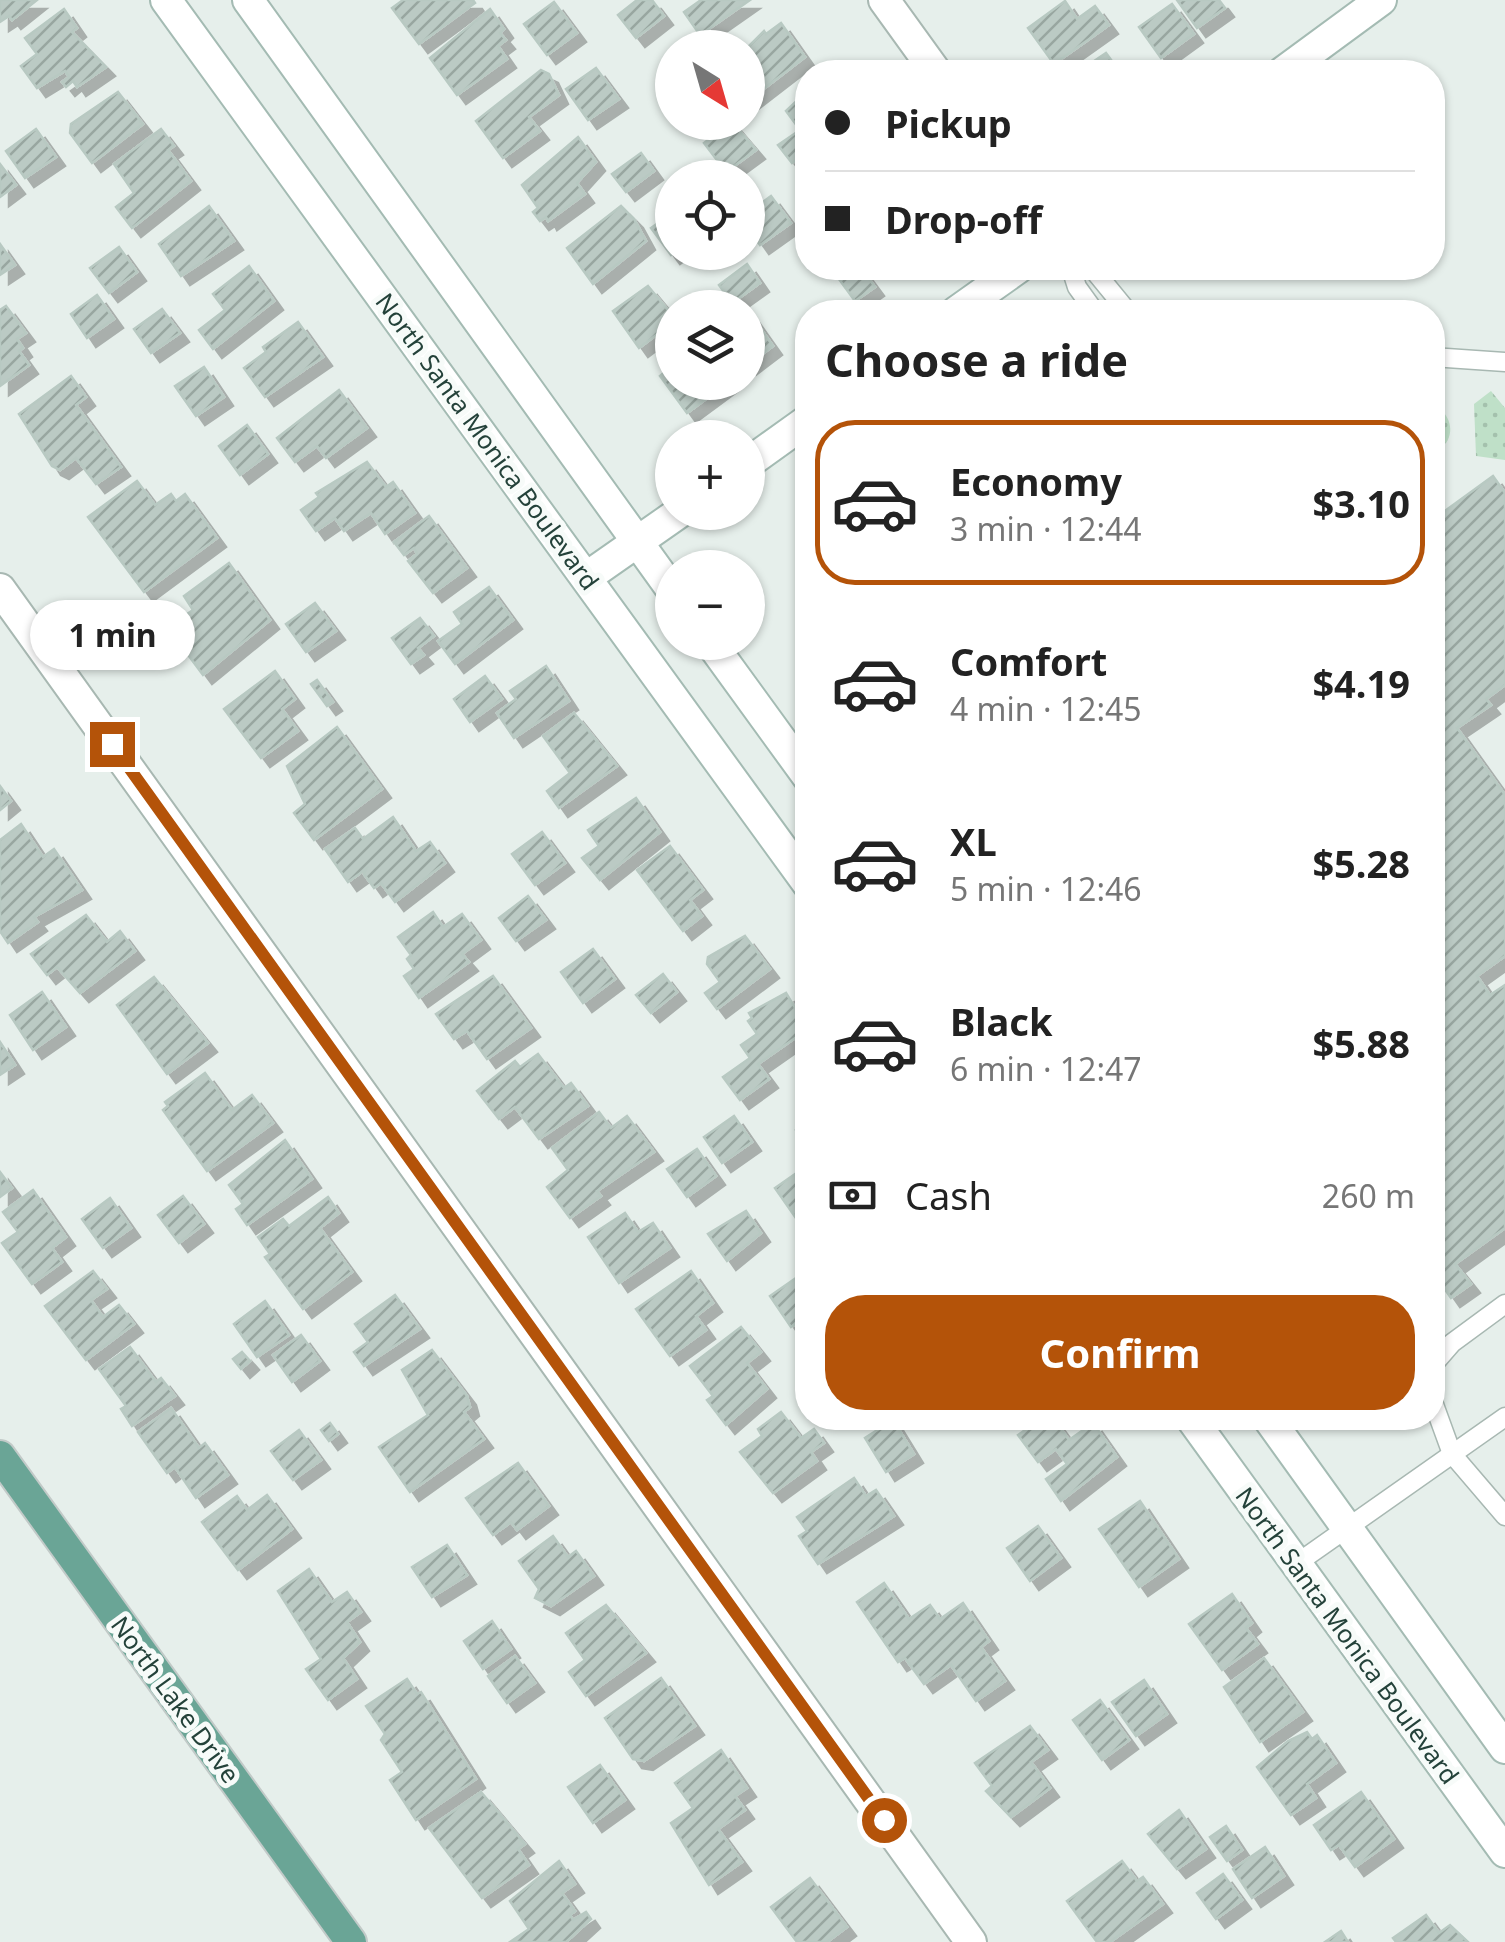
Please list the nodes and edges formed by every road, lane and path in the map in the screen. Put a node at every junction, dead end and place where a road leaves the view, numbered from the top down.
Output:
1 (166, 0) edge
2 (248, 0) edge
3 (884, 0) edge
4 (1380, 0) edge
5 (927, 60) edge
6 (1298, 60) edge
7 (1001, 280) edge
8 (1102, 280) edge
9 (973, 300) edge
10 (1118, 300) edge
11 (1445, 357) edge
12 (1505, 362) edge
13 (795, 429) edge
14 (765, 451) edge
15 (655, 530) edge
16 (638, 542) junction
17 (655, 566) edge
18 (587, 577) junction
19 (0, 588) edge
20 (723, 660) edge
21 (795, 759) edge
22 (795, 866) edge
23 (1505, 1304) edge
24 (1445, 1351) edge
25 (1505, 1416) edge
26 (1200, 1430) edge
27 (1277, 1430) edge
28 (1443, 1430) edge
29 (1452, 1454) junction
30 (0, 1456) edge
31 (1505, 1516) edge
32 (1348, 1528) junction
33 (1296, 1564) junction
34 (1505, 1748) edge
35 (1505, 1852) edge
36 (351, 1942) edge
37 (972, 1942) edge

1 - 18 street, North Santa Monica Boulevard
2 - 16 street
3 - 5 street
4 - 6 street
7 - 9 street
8 - 10 lane
11 - 12 lane
13 - 14 street
15 - 16 street
16 - 17 street
16 - 18 street
18 - 22 street, North Santa Monica Boulevard
19 - 37 street
20 - 21 street
23 - 24 lane
25 - 29 lane
26 - 33 street, North Santa Monica Boulevard
27 - 32 street
28 - 29 lane
29 - 31 lane
29 - 32 lane
30 - 36 main road, North Lake Drive
32 - 33 lane
32 - 34 street
33 - 35 street, North Santa Monica Boulevard

